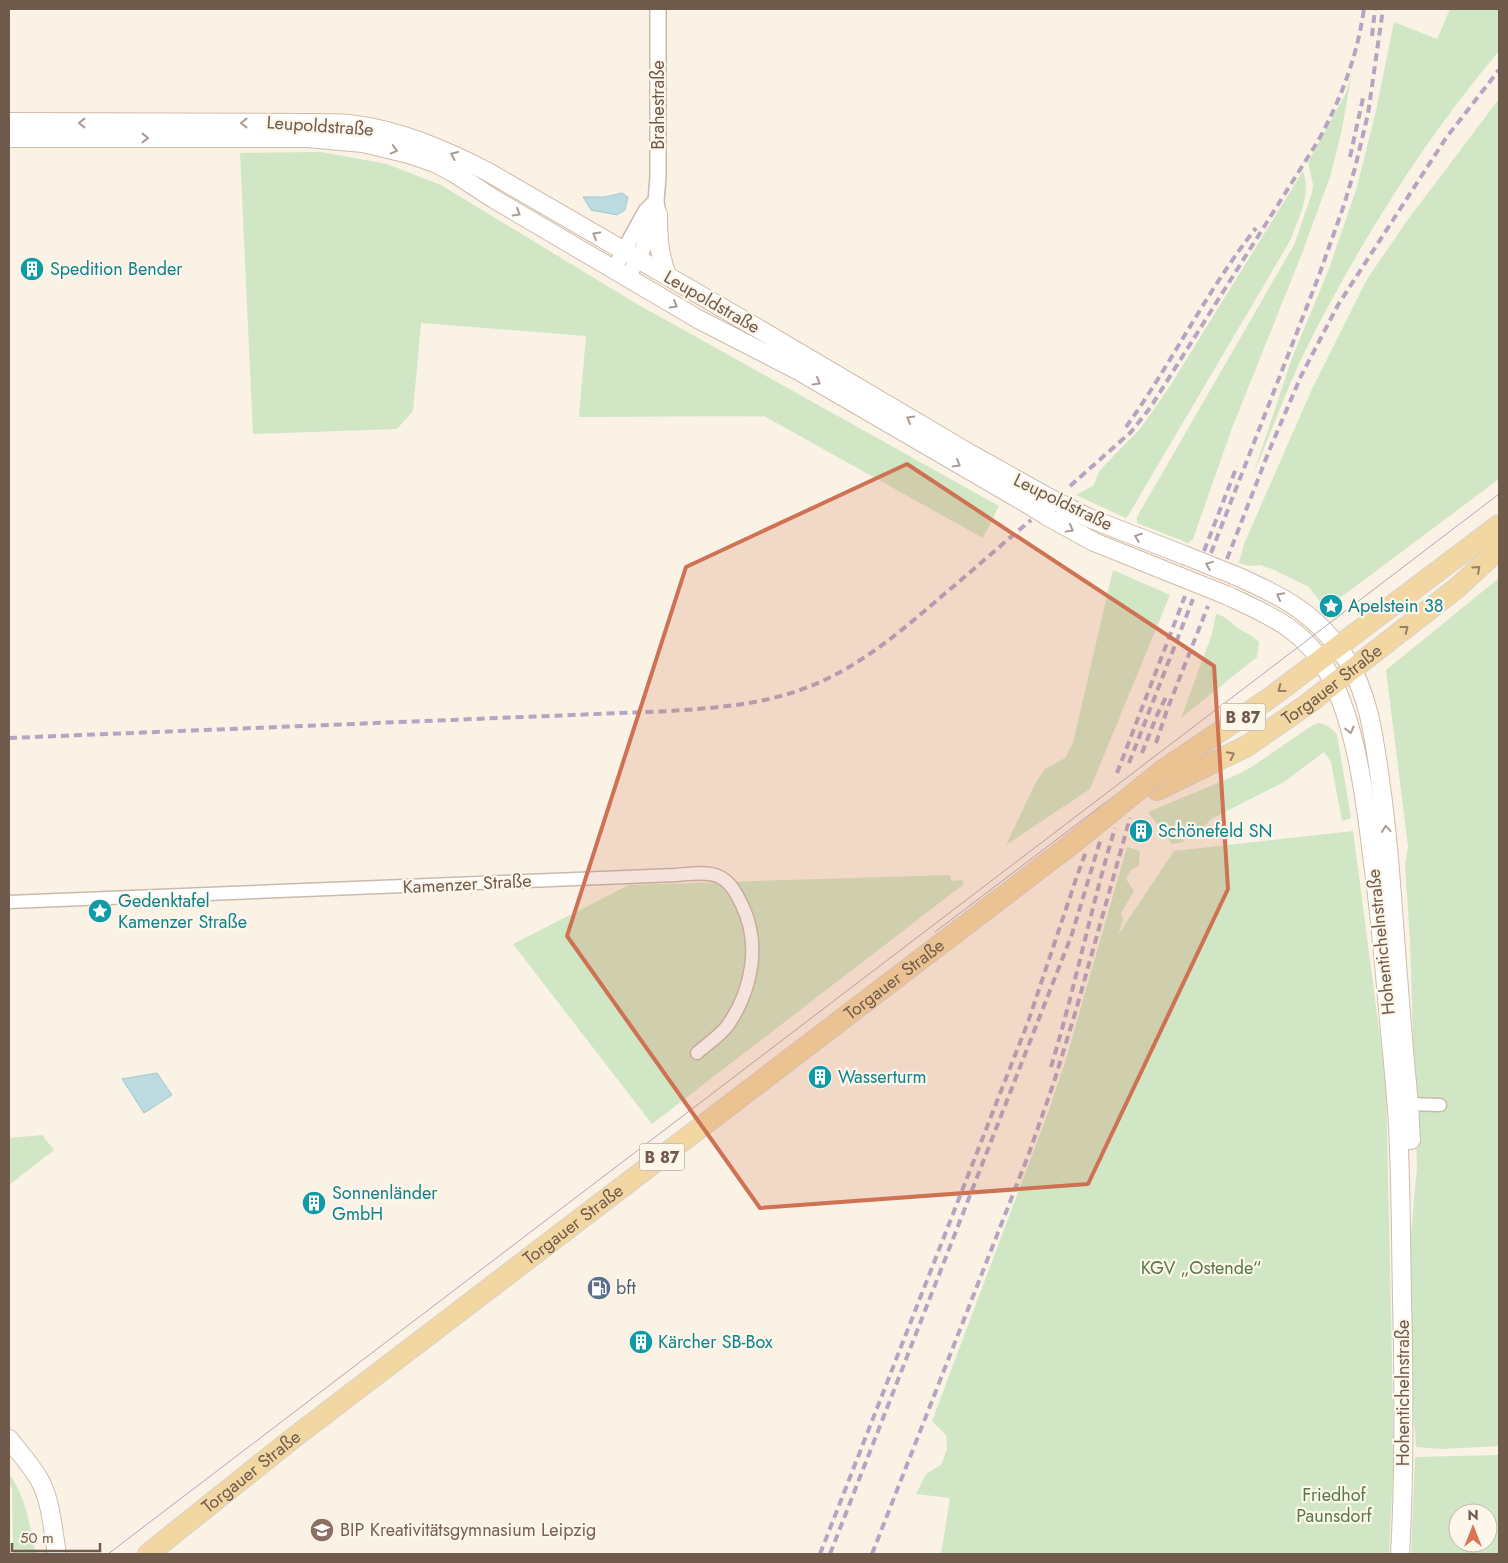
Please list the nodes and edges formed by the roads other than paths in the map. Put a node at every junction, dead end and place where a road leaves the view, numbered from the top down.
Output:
1 (658, 9) edge
2 (9, 122) edge
3 (9, 138) edge
4 (657, 208) junction
5 (631, 255) junction
6 (621, 273) junction
7 (668, 277) junction
8 (1037, 501) junction
9 (1499, 525) edge
10 (1499, 550) edge
11 (1338, 647) junction
12 (1321, 660) junction
13 (1353, 670) junction
14 (1334, 684) junction
15 (1070, 846) junction
16 (9, 902) edge
17 (697, 1053) dead end
18 (1409, 1104) junction
19 (1440, 1105) dead end
20 (1402, 1232) junction
21 (9, 1439) edge
22 (57, 1554) edge
23 (148, 1554) edge
24 (1400, 1554) edge

1 - 4 street, Brahestraße
5 -> 2 main road, Leupoldstraße
3 -> 6 main road, Leupoldstraße
4 - 5 street, Brahestraße
4 - 7 main road
5 - 6 street, Brahestraße
5 - 7 main road, Leupoldstraße
6 -> 8 main road, Leupoldstraße
8 -> 7 main road, Leupoldstraße
11 -> 8 main road, Leupoldstraße, bridge
8 -> 12 main road, Leupoldstraße, bridge
9 - 11 main road, Torgauer Straße / B 87
13 -> 10 main road, Torgauer Straße / B 87
11 - 12 main road, Torgauer Straße / B 87
11 - 13 main road, Leupoldstraße
12 - 14 main road, Hohentichelnstraße
12 -> 15 main road, Torgauer Straße / B 87, bridge
13 - 14 main road, Torgauer Straße / B 87
18 -> 13 main road, Hohentichelnstraße
15 -> 14 main road, Torgauer Straße / B 87, bridge
14 -> 20 main road, Hohentichelnstraße
15 - 23 main road, Torgauer Straße / B 87
16 - 17 street, Kamenzer Straße
18 - 19 street
18 - 20 main road, Hohentichelnstraße
20 - 24 main road, Hohentichelnstraße
21 - 22 main road

